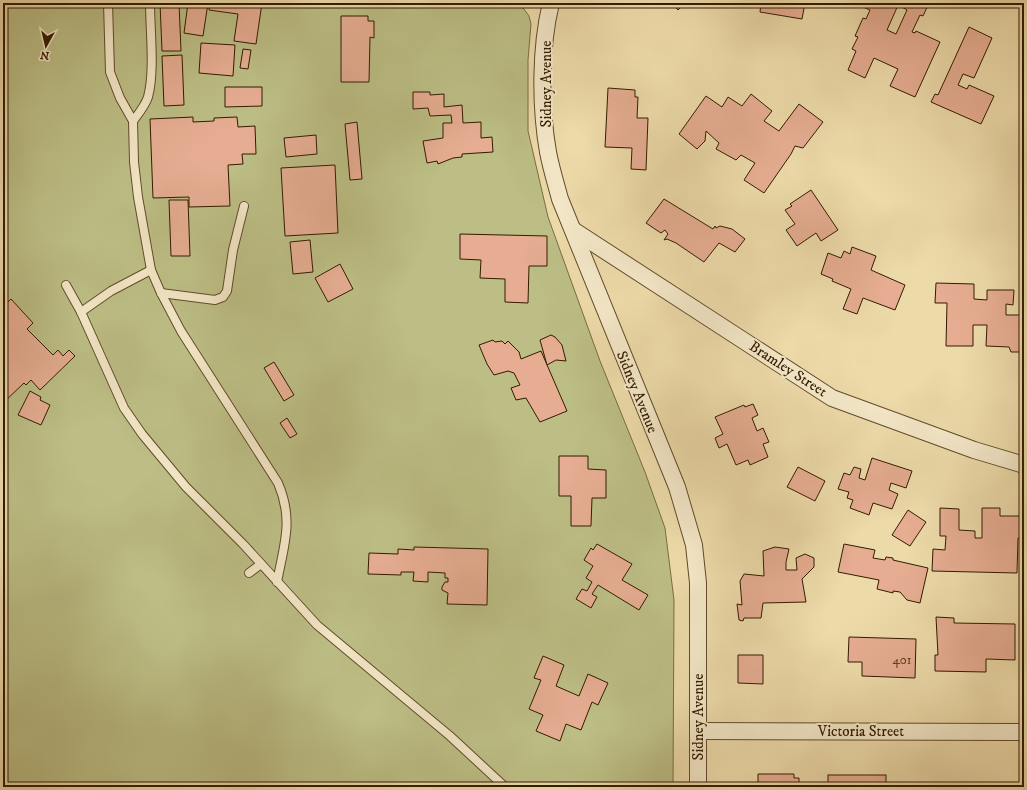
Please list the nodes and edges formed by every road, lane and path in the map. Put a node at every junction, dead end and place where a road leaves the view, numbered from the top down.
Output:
1 (108, 3) edge
2 (150, 3) edge
3 (546, 5) edge
4 (133, 120) junction
5 (244, 206) dead end
6 (573, 230) junction
7 (151, 270) junction
8 (66, 285) dead end
9 (161, 293) junction
10 (81, 312) junction
11 (1024, 465) edge
12 (261, 564) junction
13 (249, 573) dead end
14 (277, 582) junction
15 (698, 730) junction
16 (1024, 732) edge
17 (505, 787) edge
18 (698, 787) edge

1 - 4 lane
2 - 4 lane
3 - 6 street, Sidney Avenue
4 - 7 lane
5 - 9 lane
6 - 11 street, Bramley Street
6 - 15 street, Sidney Avenue
7 - 9 lane
7 - 10 lane
8 - 10 lane
9 - 14 lane
10 - 12 lane
12 - 13 lane
12 - 14 lane
14 - 17 lane
15 - 16 street, Victoria Street
15 - 18 street, Sidney Avenue

